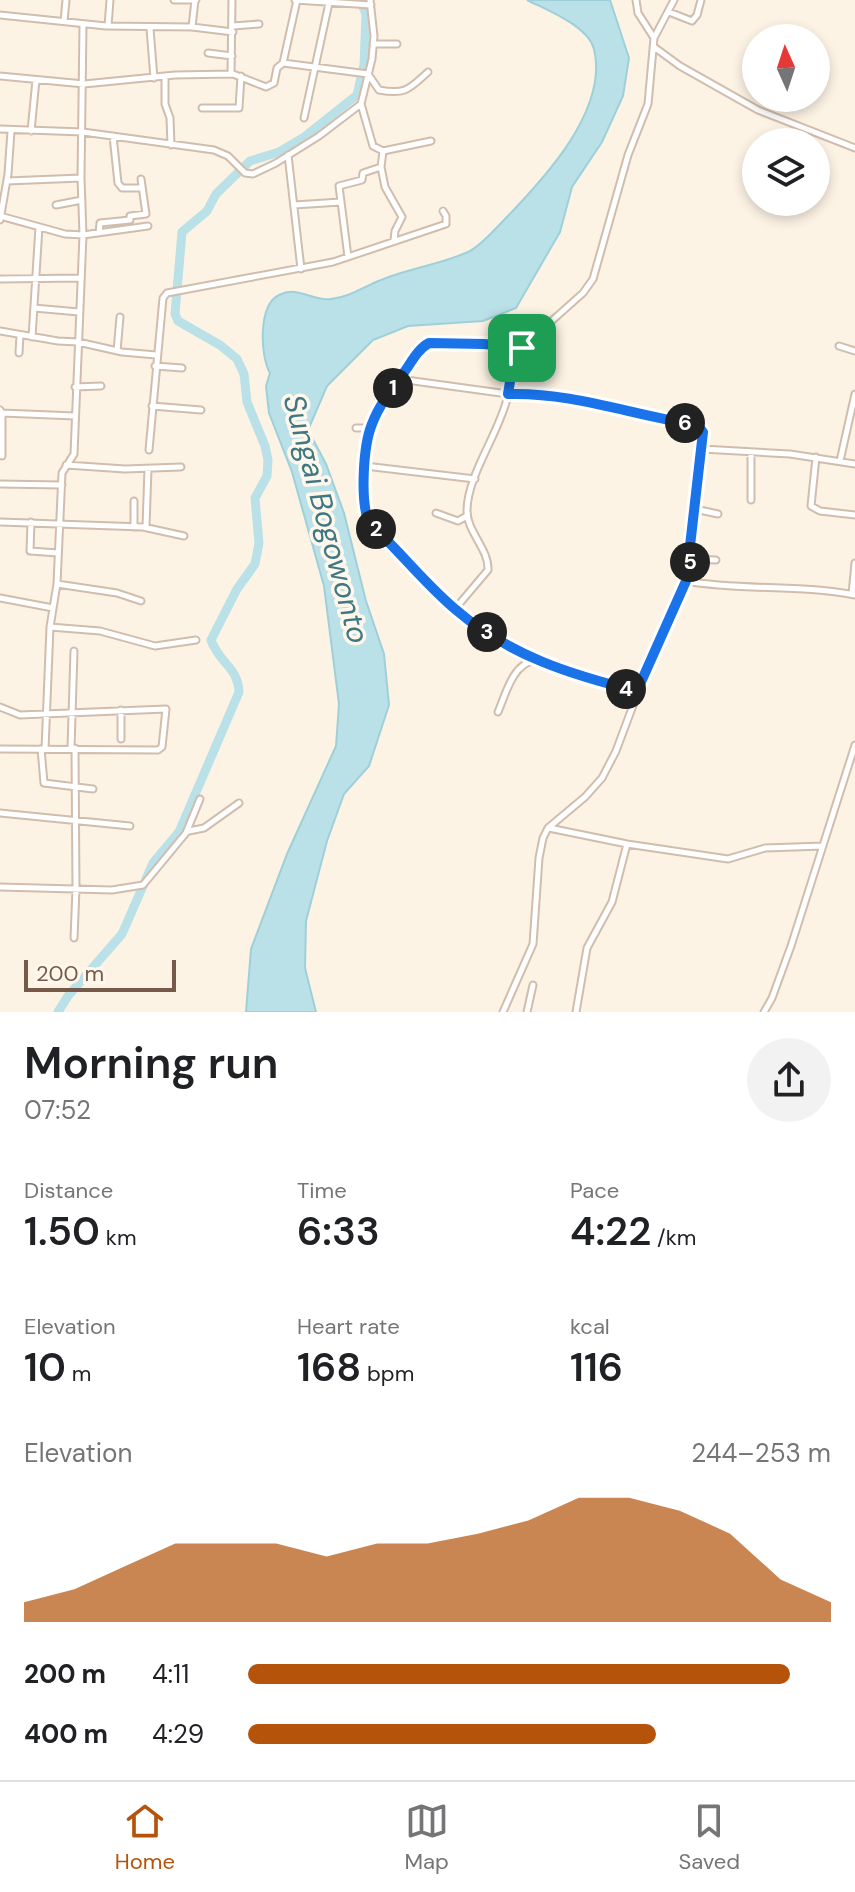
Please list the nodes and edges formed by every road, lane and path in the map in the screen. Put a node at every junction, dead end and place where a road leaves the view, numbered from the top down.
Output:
1 (66, 0) edge
2 (110, 0) edge
3 (174, 0) edge
4 (196, 0) edge
5 (232, 0) edge
6 (296, 0) edge
7 (636, 0) edge
8 (674, 0) edge
9 (701, 0) edge
10 (329, 3) junction
11 (370, 3) edge
12 (669, 12) junction
13 (0, 15) edge
14 (64, 21) junction
15 (83, 24) junction
16 (259, 24) dead end
17 (108, 26) junction
18 (192, 27) junction
19 (150, 29) junction
20 (233, 29) junction
21 (654, 38) junction
22 (373, 44) junction
23 (397, 44) dead end
24 (654, 47) junction
25 (208, 53) dead end
26 (232, 56) junction
27 (283, 63) junction
28 (316, 66) junction
29 (428, 72) dead end
30 (231, 74) junction
31 (367, 74) junction
32 (0, 76) edge
33 (241, 76) junction
34 (165, 77) junction
35 (154, 78) junction
36 (36, 80) junction
37 (84, 84) junction
38 (361, 104) junction
39 (202, 108) dead end
40 (304, 118) dead end
41 (0, 129) edge
42 (11, 131) junction
43 (31, 131) junction
44 (83, 132) junction
45 (113, 136) junction
46 (431, 141) dead end
47 (171, 145) junction
48 (855, 148) edge
49 (383, 151) junction
50 (288, 155) junction
51 (381, 167) junction
52 (81, 178) junction
53 (141, 179) dead end
54 (7, 181) junction
55 (142, 188) junction
56 (82, 200) junction
57 (341, 202) junction
58 (56, 205) dead end
59 (294, 205) junction
60 (443, 211) dead end
61 (0, 217) edge
62 (148, 226) dead end
63 (39, 227) junction
64 (99, 233) junction
65 (83, 235) junction
66 (394, 240) junction
67 (348, 257) junction
68 (301, 269) junction
69 (36, 278) junction
70 (81, 278) junction
71 (0, 279) edge
72 (34, 308) junction
73 (79, 312) junction
74 (120, 317) dead end
75 (0, 331) edge
76 (20, 335) junction
77 (32, 337) junction
78 (78, 342) junction
79 (839, 346) dead end
80 (522, 348) junction
81 (117, 351) junction
82 (855, 351) edge
83 (19, 353) dead end
84 (156, 355) junction
85 (155, 366) junction
86 (182, 368) dead end
87 (399, 379) junction
88 (101, 386) dead end
89 (75, 387) junction
90 (508, 394) junction
91 (855, 394) edge
92 (152, 406) junction
93 (201, 410) dead end
94 (1, 412) edge
95 (75, 416) junction
96 (356, 428) dead end
97 (370, 428) junction
98 (702, 449) junction
99 (149, 450) dead end
100 (751, 452) junction
101 (2, 456) edge
102 (816, 457) junction
103 (840, 461) junction
104 (855, 464) edge
105 (66, 465) junction
106 (365, 466) junction
107 (181, 467) dead end
108 (148, 469) junction
109 (475, 479) junction
110 (0, 484) edge
111 (62, 485) junction
112 (751, 500) dead end
113 (134, 501) dead end
114 (695, 509) junction
115 (436, 513) dead end
116 (718, 514) dead end
117 (855, 515) edge
118 (467, 516) junction
119 (0, 522) edge
120 (31, 522) junction
121 (60, 526) junction
122 (134, 527) junction
123 (146, 527) junction
124 (184, 536) dead end
125 (58, 553) junction
126 (690, 559) junction
127 (716, 560) dead end
128 (855, 563) edge
129 (686, 581) junction
130 (57, 584) junction
131 (853, 595) edge
132 (0, 598) edge
133 (141, 601) dead end
134 (53, 608) junction
135 (455, 609) junction
136 (50, 627) junction
137 (196, 640) dead end
138 (74, 651) dead end
139 (538, 662) junction
140 (637, 691) junction
141 (0, 707) edge
142 (121, 710) junction
143 (498, 712) dead end
144 (46, 714) junction
145 (72, 714) junction
146 (121, 739) dead end
147 (855, 745) edge
148 (73, 748) junction
149 (0, 749) edge
150 (43, 749) junction
151 (75, 787) junction
152 (93, 789) dead end
153 (200, 799) dead end
154 (239, 803) dead end
155 (0, 813) edge
156 (75, 820) junction
157 (130, 826) dead end
158 (548, 828) junction
159 (188, 831) junction
160 (627, 844) junction
161 (823, 846) junction
162 (0, 887) edge
163 (76, 889) junction
164 (74, 938) dead end
165 (533, 985) dead end
166 (503, 1012) edge
167 (527, 1012) edge
168 (576, 1012) edge
169 (764, 1012) edge

1 - 14 street
2 - 17 street
3 - 4 street
4 - 18 street
5 - 20 street
6 - 10 street
6 - 27 street
7 - 21 street
8 - 12 street
9 - 12 street
10 - 11 street
10 - 28 street
11 - 22 street
12 - 21 street
13 - 14 street
14 - 15 street
15 - 17 street
15 - 37 street
16 - 20 street
17 - 19 street
18 - 19 street
18 - 20 street
19 - 35 street
20 - 26 street
21 - 24 street
22 - 23 street
22 - 31 street
24 - 48 street
24 - 80 street
25 - 26 street
26 - 30 street
27 - 28 street
27 - 33 street
28 - 31 street
28 - 40 street
29 - 31 street
30 - 33 street
30 - 34 street
31 - 38 street
32 - 36 street
33 - 39 street
34 - 35 street
34 - 47 street
35 - 37 street
36 - 37 street
36 - 43 street
37 - 44 street
38 - 49 street
38 - 50 street
41 - 42 street
42 - 43 street
42 - 54 street
43 - 44 street
44 - 45 street
44 - 52 street
45 - 47 street
45 - 55 street
46 - 49 street
47 - 50 street
49 - 51 street
50 - 59 street
51 - 57 street
51 - 66 street
52 - 54 street
52 - 56 street
53 - 55 street
54 - 61 street
55 - 64 street
56 - 58 street
56 - 65 street
57 - 59 street
57 - 67 street
59 - 68 street
60 - 66 street
61 - 63 street
62 - 64 street
63 - 65 street
63 - 69 street
64 - 65 street
65 - 70 street
66 - 67 street
67 - 68 street
68 - 84 street
69 - 70 street
69 - 71 street
69 - 72 street
70 - 73 street
72 - 73 street
72 - 77 street
73 - 78 street
74 - 81 street
75 - 76 street
76 - 77 street
76 - 83 street
77 - 78 street
78 - 81 street
78 - 89 street
79 - 82 street
80 - 87 street
80 - 90 street
81 - 84 street
84 - 85 street
85 - 86 street
85 - 92 street
87 - 90 street
87 - 97 street
88 - 89 street
89 - 95 street
90 - 98 street
90 - 109 street
91 - 103 street
92 - 93 street
92 - 99 street
94 - 95 street
94 - 101 street
95 - 105 street
96 - 97 street
97 - 106 street
98 - 100 street
98 - 114 street
100 - 102 street
100 - 112 street
102 - 103 street
102 - 117 street
103 - 104 street
105 - 108 street
105 - 111 street
106 - 109 street
106 - 135 street
107 - 108 street
108 - 123 street
109 - 118 street
110 - 111 street
111 - 121 street
113 - 122 street
114 - 116 street
114 - 126 street
115 - 118 street
118 - 135 street
119 - 120 street
120 - 121 street
120 - 125 street
121 - 122 street
121 - 125 street
122 - 123 street
123 - 124 street
125 - 130 street
126 - 127 street
126 - 129 street
128 - 131 street
129 - 131 street
129 - 140 street
130 - 133 street
130 - 134 street
132 - 134 street
134 - 136 street
135 - 139 street
136 - 137 street
136 - 144 street
138 - 145 street
139 - 140 street
139 - 143 street
140 - 158 street
141 - 144 street
142 - 145 street
142 - 146 street
142 - 148 street
144 - 145 street
144 - 150 street
145 - 148 street
147 - 161 street
148 - 150 street
148 - 151 street
149 - 150 street
150 - 151 street
151 - 152 street
151 - 156 street
153 - 159 street
154 - 159 street
155 - 156 street
156 - 157 street
156 - 163 street
158 - 160 street
158 - 166 street
159 - 163 street
160 - 161 street
160 - 168 street
161 - 169 street
162 - 163 street
163 - 164 street
165 - 167 street

